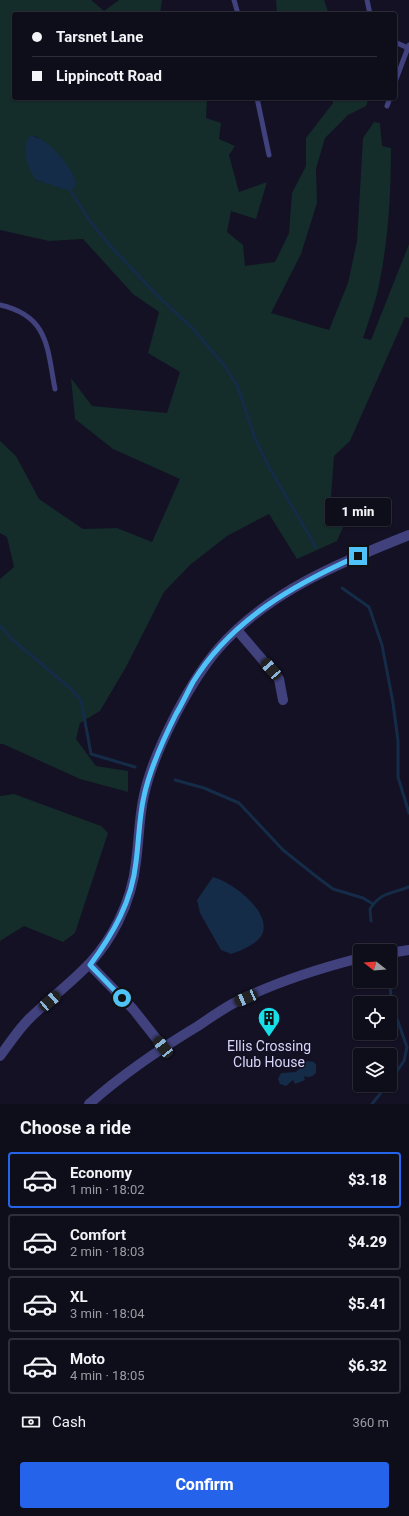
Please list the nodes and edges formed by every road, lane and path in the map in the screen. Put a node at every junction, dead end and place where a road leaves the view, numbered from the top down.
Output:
1 (234, 0) edge
2 (366, 0) edge
3 (237, 12) edge
4 (369, 12) edge
5 (397, 43) edge
6 (408, 46) edge
7 (397, 76) edge
8 (257, 100) edge
9 (389, 100) edge
10 (387, 106) dead end
11 (269, 155) dead end
12 (0, 305) edge
13 (55, 389) dead end
14 (409, 535) edge
15 (237, 630) junction
16 (283, 700) dead end
17 (409, 950) edge
18 (397, 952) edge
19 (353, 960) edge
20 (90, 965) junction
21 (163, 1047) junction
22 (0, 1056) edge
23 (89, 1104) edge

1 - 3 lane
2 - 4 lane
5 - 6 lane
6 - 7 lane
8 - 11 lane
9 - 10 lane
12 - 13 lane
14 - 15 street
15 - 16 street
15 - 20 street
17 - 18 street
19 - 21 street
20 - 21 street
20 - 22 street
21 - 23 street

